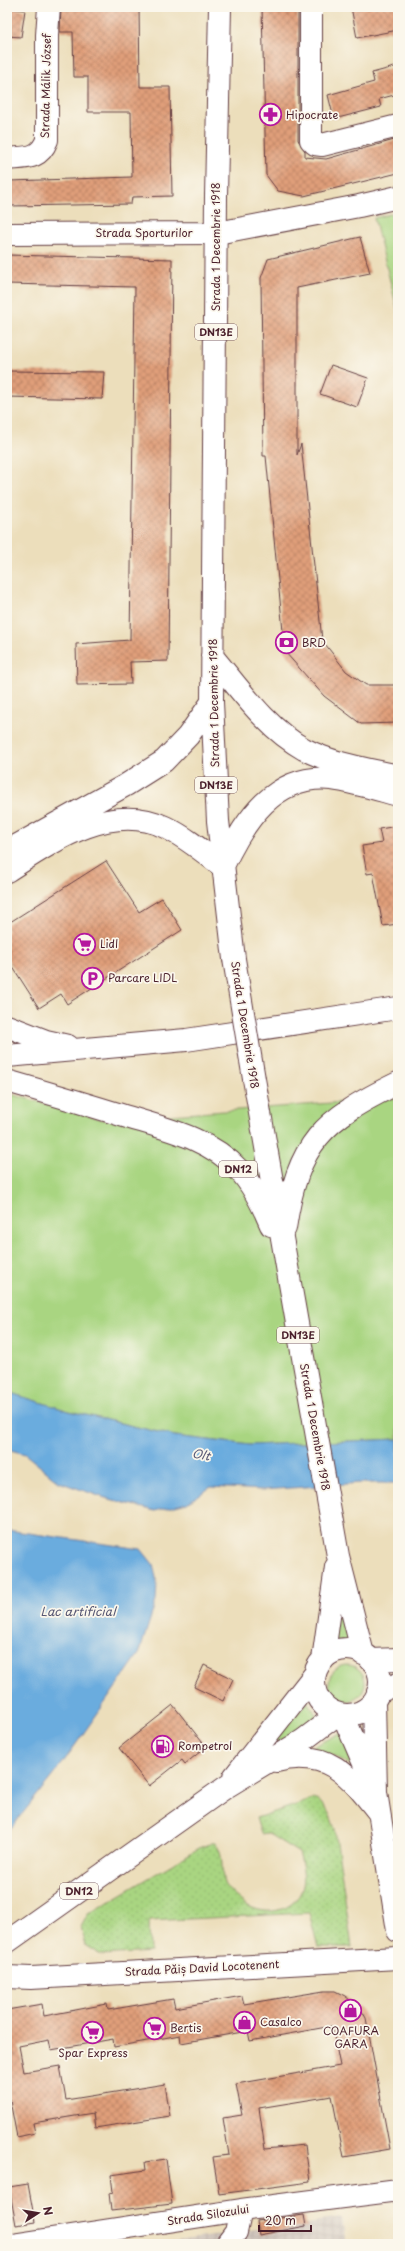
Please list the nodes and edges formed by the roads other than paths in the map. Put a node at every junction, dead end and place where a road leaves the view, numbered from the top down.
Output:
1 (49, 7) edge
2 (220, 7) edge
3 (311, 7) edge
4 (398, 126) edge
5 (7, 159) edge
6 (398, 197) edge
7 (217, 233) junction
8 (7, 234) edge
9 (212, 656) junction
10 (212, 702) junction
11 (398, 776) edge
12 (398, 795) edge
13 (7, 851) edge
14 (223, 867) junction
15 (7, 871) edge
16 (398, 1008) edge
17 (7, 1026) edge
18 (93, 1048) junction
19 (7, 1056) edge
20 (7, 1081) edge
21 (398, 1083) edge
22 (282, 1247) junction
23 (338, 1556) junction
24 (367, 1657) junction
25 (398, 1659) edge
26 (319, 1667) junction
27 (384, 1692) edge
28 (340, 1714) junction
29 (267, 1763) junction
30 (226, 1787) junction
31 (376, 1792) junction
32 (381, 1816) junction
33 (398, 1931) edge
34 (7, 1942) edge
35 (398, 1958) edge
36 (7, 1976) edge
37 (398, 2190) edge
38 (241, 2210) junction
39 (18, 2244) edge
40 (227, 2244) edge

1 - 5 main road, Strada Málik József
2 - 7 main road, Strada 1 Decembrie 1918 / DN13E
3 - 4 main road
6 - 7 main road, Strada Sporturilor
7 - 8 main road, Strada Sporturilor
7 - 9 main road, Strada 1 Decembrie 1918 / DN13E
9 - 10 main road, Strada 1 Decembrie 1918 / DN13E
9 - 11 main road
10 - 13 main road
10 - 14 main road, Strada 1 Decembrie 1918 / DN13E
12 - 14 main road
14 - 15 main road
14 - 22 main road, Strada 1 Decembrie 1918 / DN13E, bridge
16 - 18 main road
17 - 18 main road
18 - 19 main road
20 - 22 main road, DN12
21 - 22 main road
22 - 23 main road, Strada 1 Decembrie 1918 / DN13E
23 - 24 main road, Strada 1 Decembrie 1918 / DN13E
23 - 26 main road, Strada 1 Decembrie 1918 / DN13E
24 - 25 main road
24 - 26 main road, DN12
24 - 27 main road
26 - 28 main road
26 - 30 main road, DN12
27 - 28 main road, DN12
27 - 31 main road
28 - 29 main road, DN12
28 - 31 main road
29 - 30 main road, DN12
29 - 32 main road, DN12
30 - 34 main road, DN12
31 - 32 main road
32 - 33 main road
35 - 36 main road, Strada Păiș David Locotenent
37 - 38 main road, Strada Silozului
38 - 39 main road, Strada Silozului
38 - 40 main road

